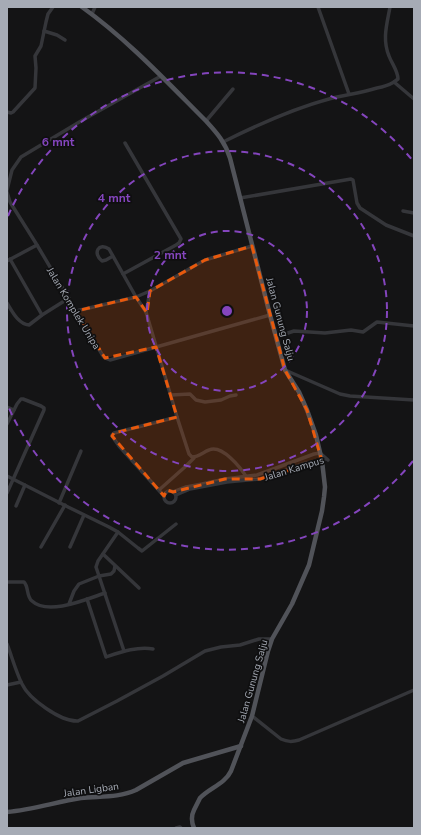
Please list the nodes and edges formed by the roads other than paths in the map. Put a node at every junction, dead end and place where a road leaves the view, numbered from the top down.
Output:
1 (52, 7) edge
2 (82, 7) edge
3 (95, 7) edge
4 (318, 7) edge
5 (390, 7) edge
6 (92, 14) junction
7 (44, 31) junction
8 (65, 40) dead end
9 (161, 76) junction
10 (394, 82) junction
11 (233, 89) dead end
12 (349, 94) junction
13 (414, 99) edge
14 (7, 112) edge
15 (206, 121) junction
16 (223, 142) junction
17 (126, 143) dead end
18 (7, 189) edge
19 (240, 198) junction
20 (403, 211) dead end
21 (414, 213) edge
22 (414, 236) edge
23 (37, 245) junction
24 (252, 246) junction
25 (113, 256) junction
26 (8, 260) edge
27 (123, 274) junction
28 (150, 291) junction
29 (136, 297) junction
30 (68, 298) junction
31 (7, 303) edge
32 (76, 311) junction
33 (146, 312) junction
34 (42, 315) junction
35 (270, 316) junction
36 (414, 326) edge
37 (276, 337) junction
38 (156, 347) junction
39 (285, 370) junction
40 (236, 395) dead end
41 (171, 396) junction
42 (414, 400) edge
43 (7, 407) edge
44 (14, 410) junction
45 (177, 417) junction
46 (7, 424) edge
47 (81, 451) dead end
48 (320, 453) junction
49 (194, 458) junction
50 (322, 461) junction
51 (241, 470) junction
52 (7, 476) edge
53 (247, 478) junction
54 (13, 479) junction
55 (239, 479) junction
56 (25, 485) junction
57 (159, 490) junction
58 (7, 493) edge
59 (174, 493) junction
60 (164, 496) junction
61 (59, 502) junction
62 (65, 505) junction
63 (16, 506) dead end
64 (84, 515) junction
65 (176, 524) dead end
66 (118, 532) junction
67 (41, 547) dead end
68 (70, 547) dead end
69 (103, 554) junction
70 (115, 566) junction
71 (99, 576) junction
72 (7, 582) edge
73 (139, 588) dead end
74 (105, 593) junction
75 (87, 599) junction
76 (69, 604) junction
77 (272, 640) junction
78 (7, 644) edge
79 (154, 649) dead end
80 (124, 651) junction
81 (22, 682) junction
82 (7, 685) edge
83 (414, 690) edge
84 (252, 716) junction
85 (241, 746) junction
86 (7, 812) edge
87 (176, 828) edge
88 (181, 828) edge
89 (194, 828) edge

1 - 7 street
2 - 6 main road, Jalan Gunung Salju
3 - 6 street
4 - 12 street
5 - 10 street
6 - 9 main road, Jalan Gunung Salju
7 - 8 street
7 - 14 street
9 - 15 main road, Jalan Gunung Salju
9 - 18 street, Jalan Komplek Unipa
10 - 12 street
10 - 13 street
11 - 15 street
12 - 16 street
15 - 16 main road, Jalan Gunung Salju
16 - 19 main road, Jalan Gunung Salju
17 - 27 street
18 - 23 street, Jalan Komplek Unipa
19 - 22 street
19 - 24 main road, Jalan Gunung Salju
20 - 21 street
23 - 26 street
23 - 30 street, Jalan Komplek Unipa
24 - 28 street
24 - 35 main road, Jalan Gunung Salju
25 - 25 street
25 - 27 street
26 - 34 street
27 - 29 street
28 - 29 street
28 - 33 street
29 - 32 street
29 - 33 street
30 - 32 street, Jalan Komplek Unipa
30 - 34 street
31 - 34 street
32 - 38 street, Jalan Komplek Unipa
33 - 38 street
35 - 37 main road, Jalan Gunung Salju
35 - 38 street, Jalan Komplek Unipa
36 - 37 street
37 - 39 main road, Jalan Gunung Salju
38 - 41 street
39 - 42 street
39 - 48 main road, Jalan Gunung Salju
40 - 41 street
41 - 45 street
43 - 44 street
44 - 46 street
44 - 54 street
45 - 49 street
45 - 57 street
47 - 61 street
48 - 50 main road, Jalan Gunung Salju
48 - 53 street, Jalan Kampus
49 - 51 street
49 - 57 street
50 - 53 street, Jalan Kampus
50 - 77 main road, Jalan Gunung Salju
51 - 53 street
51 - 55 street
52 - 54 street
53 - 55 street, Jalan Kampus
54 - 56 street
54 - 58 street
55 - 59 street, Jalan Kampus
56 - 61 street
56 - 63 street
57 - 60 street
59 - 60 street, Jalan Kampus
59 - 60 street, Jalan Kampus
61 - 62 street
62 - 64 street
62 - 67 street
64 - 66 street
64 - 68 street
65 - 66 street
66 - 69 street
69 - 70 street
69 - 71 street
70 - 71 street
70 - 73 street
71 - 74 street
71 - 76 street
72 - 76 street
74 - 75 street
74 - 80 street
75 - 76 street
75 - 80 street
77 - 81 street
77 - 84 main road, Jalan Gunung Salju
78 - 81 street
79 - 80 street
81 - 82 street
83 - 84 street
84 - 85 main road, Jalan Gunung Salju
85 - 86 main road, Jalan Ligban
85 - 89 main road, Jalan Gunung Salju
87 - 88 street

